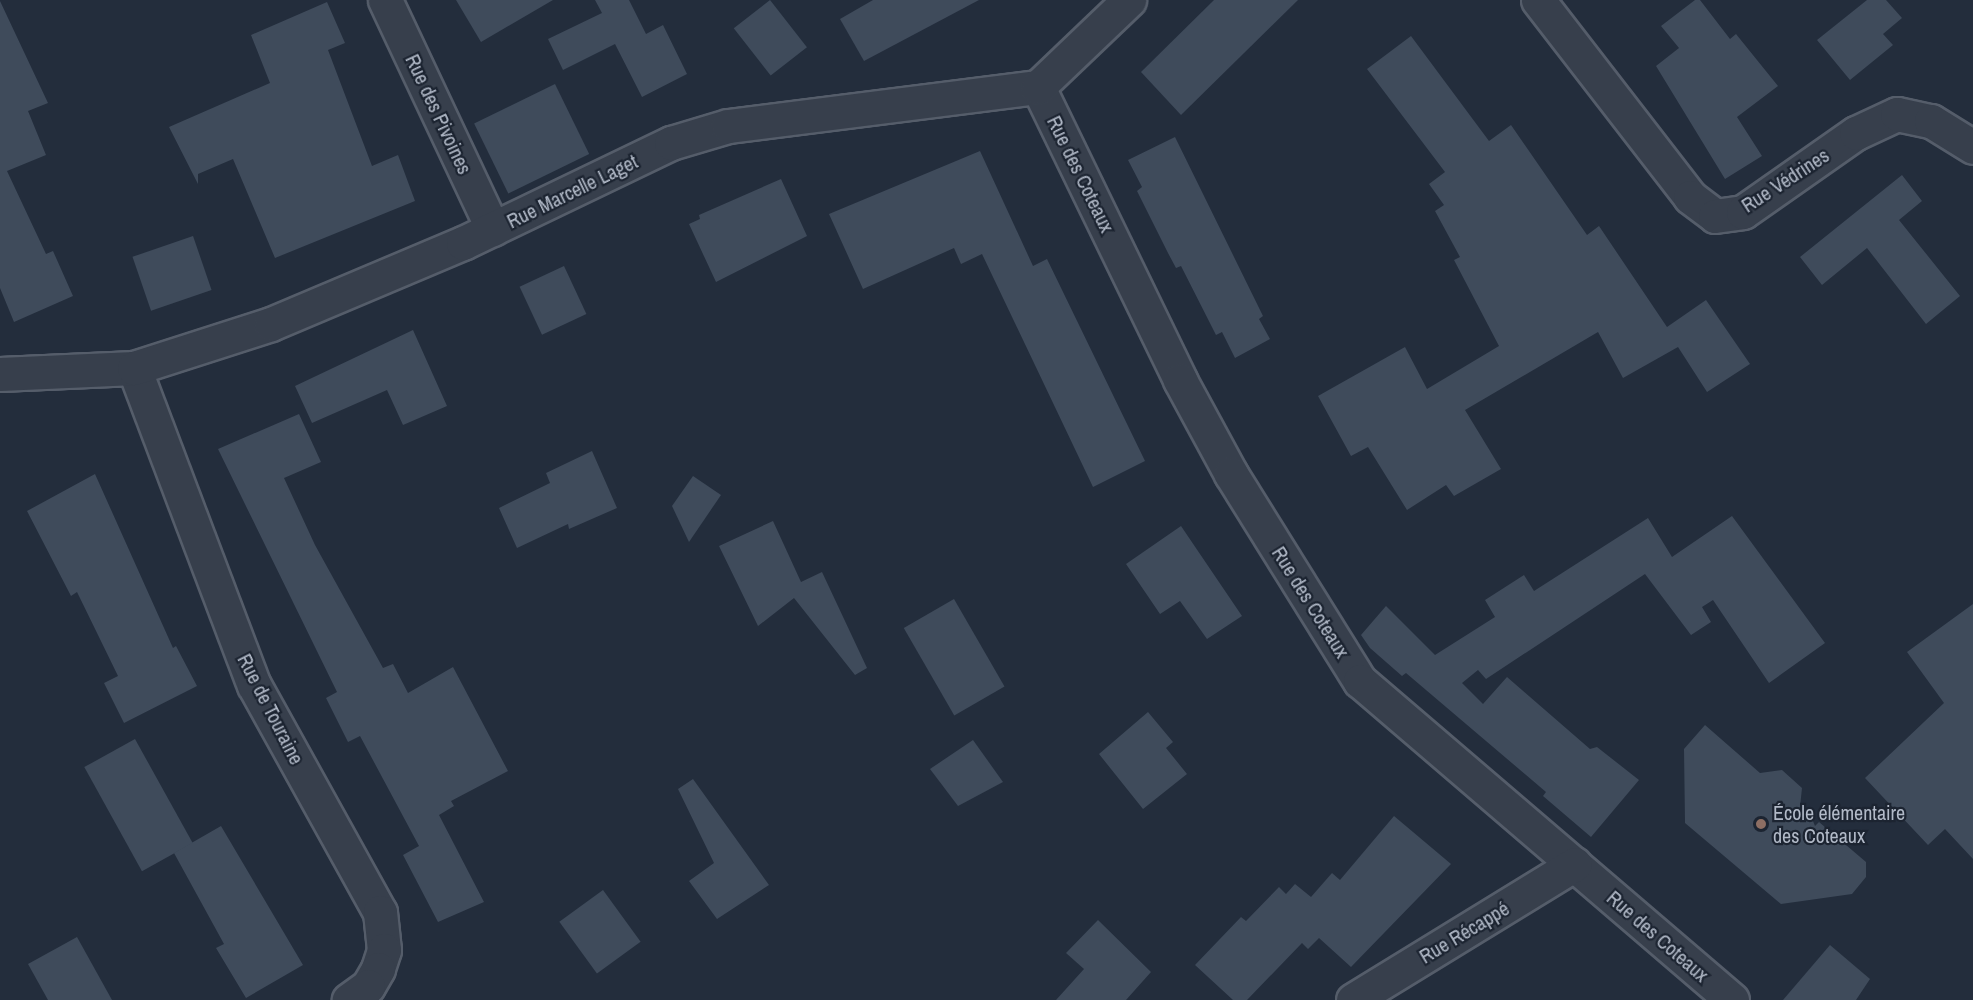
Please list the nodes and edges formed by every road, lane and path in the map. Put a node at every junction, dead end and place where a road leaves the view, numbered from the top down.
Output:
1 (385, 0) edge
2 (1129, 0) edge
3 (1539, 0) edge
4 (1038, 87) junction
5 (1973, 147) edge
6 (493, 229) junction
7 (134, 368) junction
8 (0, 374) edge
9 (1575, 864) junction
10 (349, 1000) edge
11 (1353, 1000) edge
12 (1732, 1000) edge

1 - 6 street, Rue des Pivoines
2 - 4 street
3 - 5 street, Rue Védrines
4 - 6 street, Rue Marcelle Laget
4 - 9 street, Rue des Coteaux
6 - 7 street, Rue Marcelle Laget
7 - 8 street, Rue Marcelle Laget
7 - 10 street, Rue de Touraine
9 - 11 street, Rue Récappé
9 - 12 street, Rue des Coteaux

